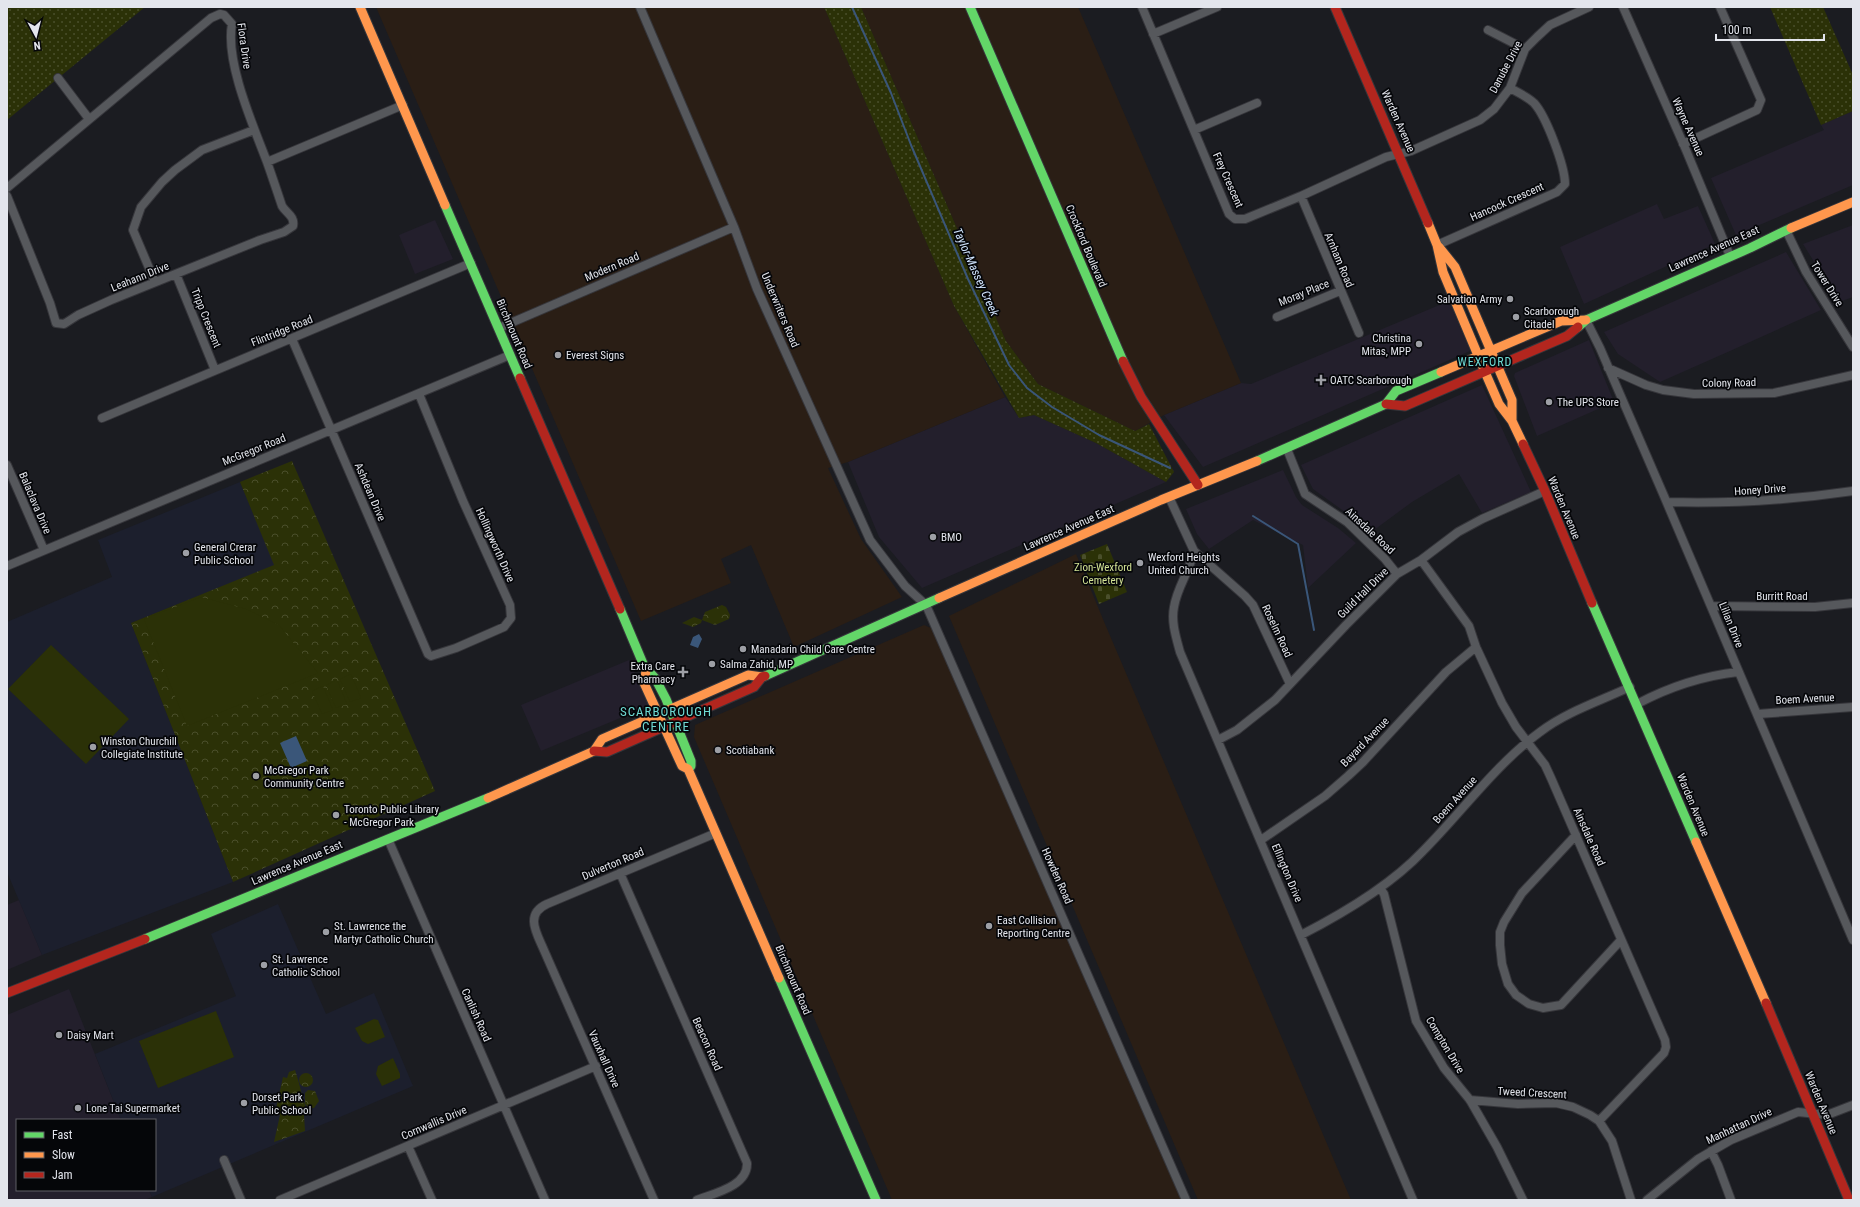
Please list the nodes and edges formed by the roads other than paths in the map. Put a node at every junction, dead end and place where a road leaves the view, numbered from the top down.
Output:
1 (360, 7) edge
2 (640, 7) edge
3 (970, 7) edge
4 (1142, 7) edge
5 (1217, 7) edge
6 (1335, 7) edge
7 (1589, 7) edge
8 (1623, 7) edge
9 (1720, 7) edge
10 (1488, 30) dead end
11 (1154, 34) junction
12 (1525, 49) junction
13 (58, 78) dead end
14 (1510, 88) junction
15 (1257, 103) dead end
16 (402, 105) junction
17 (89, 119) junction
18 (254, 130) junction
19 (1194, 130) junction
20 (1684, 144) junction
21 (1399, 154) junction
22 (267, 162) junction
23 (7, 188) edge
24 (7, 196) edge
25 (1300, 196) junction
26 (1853, 202) edge
27 (734, 227) junction
28 (1786, 230) junction
29 (1437, 244) junction
30 (1730, 256) junction
31 (471, 263) junction
32 (176, 274) junction
33 (155, 282) junction
34 (1340, 291) junction
35 (1277, 317) dead end
36 (1586, 320) junction
37 (499, 328) junction
38 (1359, 332) dead end
39 (292, 339) junction
40 (1853, 347) edge
41 (1491, 350) junction
42 (510, 356) junction
43 (1478, 356) junction
44 (1498, 366) junction
45 (1608, 368) junction
46 (215, 370) junction
47 (1485, 372) junction
48 (1853, 375) edge
49 (419, 394) junction
50 (1386, 404) junction
51 (102, 418) dead end
52 (1512, 421) junction
53 (332, 430) junction
54 (1287, 449) junction
55 (7, 465) edge
56 (1198, 485) junction
57 (1545, 491) junction
58 (1853, 491) edge
59 (1169, 497) junction
60 (1667, 502) junction
61 (44, 550) junction
62 (1194, 551) junction
63 (1421, 560) junction
64 (7, 566) edge
65 (1397, 574) junction
66 (1853, 603) edge
67 (926, 605) junction
68 (1711, 606) junction
69 (1476, 647) junction
70 (428, 654) joint
71 (646, 671) junction
72 (1738, 672) junction
73 (762, 676) junction
74 (1290, 684) junction
75 (1630, 687) junction
76 (1637, 704) junction
77 (1853, 707) edge
78 (669, 710) junction
79 (658, 714) junction
80 (1758, 714) junction
81 (675, 722) junction
82 (664, 727) junction
83 (1218, 740) junction
84 (1527, 742) junction
85 (594, 751) junction
86 (688, 769) junction
87 (716, 833) junction
88 (1576, 835) junction
89 (388, 839) junction
90 (1261, 840) junction
91 (620, 873) junction
92 (1380, 888) junction
93 (534, 927) joint
94 (1301, 935) junction
95 (1621, 940) junction
96 (1853, 940) edge
97 (7, 993) edge
98 (596, 1066) junction
99 (1470, 1100) junction
100 (1853, 1105) edge
101 (504, 1106) junction
102 (1813, 1113) junction
103 (1599, 1121) junction
104 (408, 1146) junction
105 (1711, 1151) junction
106 (224, 1160) dead end
107 (241, 1200) edge
108 (280, 1200) edge
109 (432, 1200) edge
110 (545, 1200) edge
111 (654, 1200) edge
112 (698, 1200) edge
113 (876, 1200) edge
114 (1186, 1200) edge
115 (1413, 1200) edge
116 (1523, 1200) edge
117 (1631, 1200) edge
118 (1647, 1200) edge
119 (1731, 1200) edge
120 (1849, 1200) edge

1 - 16 main road, Birchmount Road
2 - 27 street, Underwriters Road
3 - 56 main road, Crockford Boulevard
4 - 11 street, Frey Crescent
5 - 11 street
6 - 21 main road, Warden Avenue
7 - 12 street, Danube Drive
8 - 20 street, Wayne Avenue
9 - 20 street
10 - 12 street
11 - 19 street, Frey Crescent
12 - 14 street, Danube Drive
13 - 17 street
14 - 21 street, Danube Drive
14 - 29 street, Hancock Crescent
15 - 19 street
16 - 22 street
16 - 31 main road, Birchmount Road
17 - 18 street, Flora Drive
17 - 23 street, Flora Drive
18 - 22 street, Flora Drive
18 - 33 street
19 - 25 street, Frey Crescent
20 - 30 street, Wayne Avenue
21 - 25 street, Frey Crescent
21 - 29 main road, Warden Avenue
22 - 32 street, Leahann Drive
24 - 33 street, Leahann Drive
25 - 34 street, Arnham Road
26 - 28 main road, Lawrence Avenue East
27 - 37 street, Modern Road
27 - 67 street, Underwriters Road
28 - 30 main road, Lawrence Avenue East
28 - 40 street, Tower Drive
29 - 41 main road, Warden Avenue
29 - 43 main road, Warden Avenue
30 - 36 main road, Lawrence Avenue East
31 - 37 main road, Birchmount Road
31 - 39 street, Flintridge Road
32 - 33 street, Leahann Drive
32 - 46 street, Tripp Crescent
34 - 35 street, Moray Place
34 - 38 street, Arnham Road
36 - 41 main road, Lawrence Avenue East
36 - 44 main road, Lawrence Avenue East
36 - 45 street, Lilian Drive
37 - 42 main road, Birchmount Road
39 - 46 street, Flintridge Road
39 - 53 street, Ashdean Drive
41 - 43 main road, Lawrence Avenue East
41 - 44 main road, Warden Avenue
42 - 49 street, McGregor Road
42 - 71 main road, Birchmount Road
43 - 47 main road, Warden Avenue
43 - 50 main road, Lawrence Avenue East
44 - 47 main road, Lawrence Avenue East
44 - 52 main road, Warden Avenue
45 - 48 street, Colony Road
45 - 60 street, Lilian Drive
46 - 51 street, Flintridge Road
47 - 50 main road, Lawrence Avenue East
47 - 52 main road, Warden Avenue
49 - 53 street, McGregor Road
49 - 70 street, Hollingworth Drive
50 - 54 main road, Lawrence Avenue East
52 - 57 main road, Warden Avenue
53 - 61 street, McGregor Road
53 - 70 street, Ashdean Drive
54 - 56 main road, Lawrence Avenue East
54 - 65 street, Ainsdale Road
55 - 61 street, Balaclava Drive
56 - 59 main road, Lawrence Avenue East
57 - 63 street, Guild Hall Drive
57 - 75 main road, Warden Avenue
58 - 60 street, Honey Drive
59 - 62 street, Roselm Road
59 - 67 main road, Lawrence Avenue East
60 - 68 street, Lilian Drive
61 - 64 street, McGregor Road
62 - 74 street, Roselm Road
62 - 83 street, Ellington Drive
63 - 65 street, Guild Hall Drive
63 - 69 street, Ainsdale Road
65 - 74 street, Guild Hall Drive
66 - 68 street, Burritt Road
67 - 73 main road, Lawrence Avenue East
67 - 114 street, Howden Road
68 - 72 street, Lilian Drive
69 - 84 street, Ainsdale Road
69 - 90 street, Bayard Avenue
71 - 78 main road, Birchmount Road
71 - 79 main road, Birchmount Road
72 - 76 street
72 - 80 street, Lilian Drive
73 - 78 main road, Lawrence Avenue East
73 - 81 main road, Lawrence Avenue East
74 - 83 street, Guild Hall Drive
75 - 76 main road, Warden Avenue
75 - 84 street, Boem Avenue
76 - 102 main road, Warden Avenue
77 - 80 street, Boem Avenue
78 - 79 main road, Lawrence Avenue East
78 - 81 main road, Birchmount Road
79 - 82 main road, Birchmount Road
79 - 85 main road, Lawrence Avenue East
80 - 96 street, Lilian Drive
81 - 82 main road, Lawrence Avenue East
81 - 86 main road, Birchmount Road
82 - 85 main road, Lawrence Avenue East
82 - 86 main road, Birchmount Road
83 - 90 street, Ellington Drive
84 - 88 street, Ainsdale Road
84 - 92 street, Boem Avenue
85 - 89 main road, Lawrence Avenue East
86 - 87 main road, Birchmount Road
87 - 91 street, Dulverton Road
87 - 113 main road, Birchmount Road
88 - 95 street, Ainsdale Road
88 - 95 street
89 - 97 main road, Lawrence Avenue East
89 - 101 street, Canlish Road
90 - 94 street, Ellington Drive
91 - 93 street, Dulverton Road
91 - 112 street, Beacon Road
92 - 94 street, Boem Avenue
92 - 99 street, Compton Drive
93 - 98 street, Vauxhall Drive
94 - 115 street, Ellington Drive
95 - 103 street, Ainsdale Road
98 - 101 street, Cornwallis Drive
98 - 111 street, Vauxhall Drive
99 - 103 street, Tweed Crescent
99 - 116 street, Compton Drive
100 - 102 street, Manhattan Drive
101 - 104 street, Cornwallis Drive
101 - 110 street, Canlish Road
102 - 105 street, Manhattan Drive
102 - 120 main road, Warden Avenue
103 - 117 street, Tweed Crescent
104 - 108 street, Cornwallis Drive
104 - 109 street
105 - 118 street, Manhattan Drive
105 - 119 street
106 - 107 street

